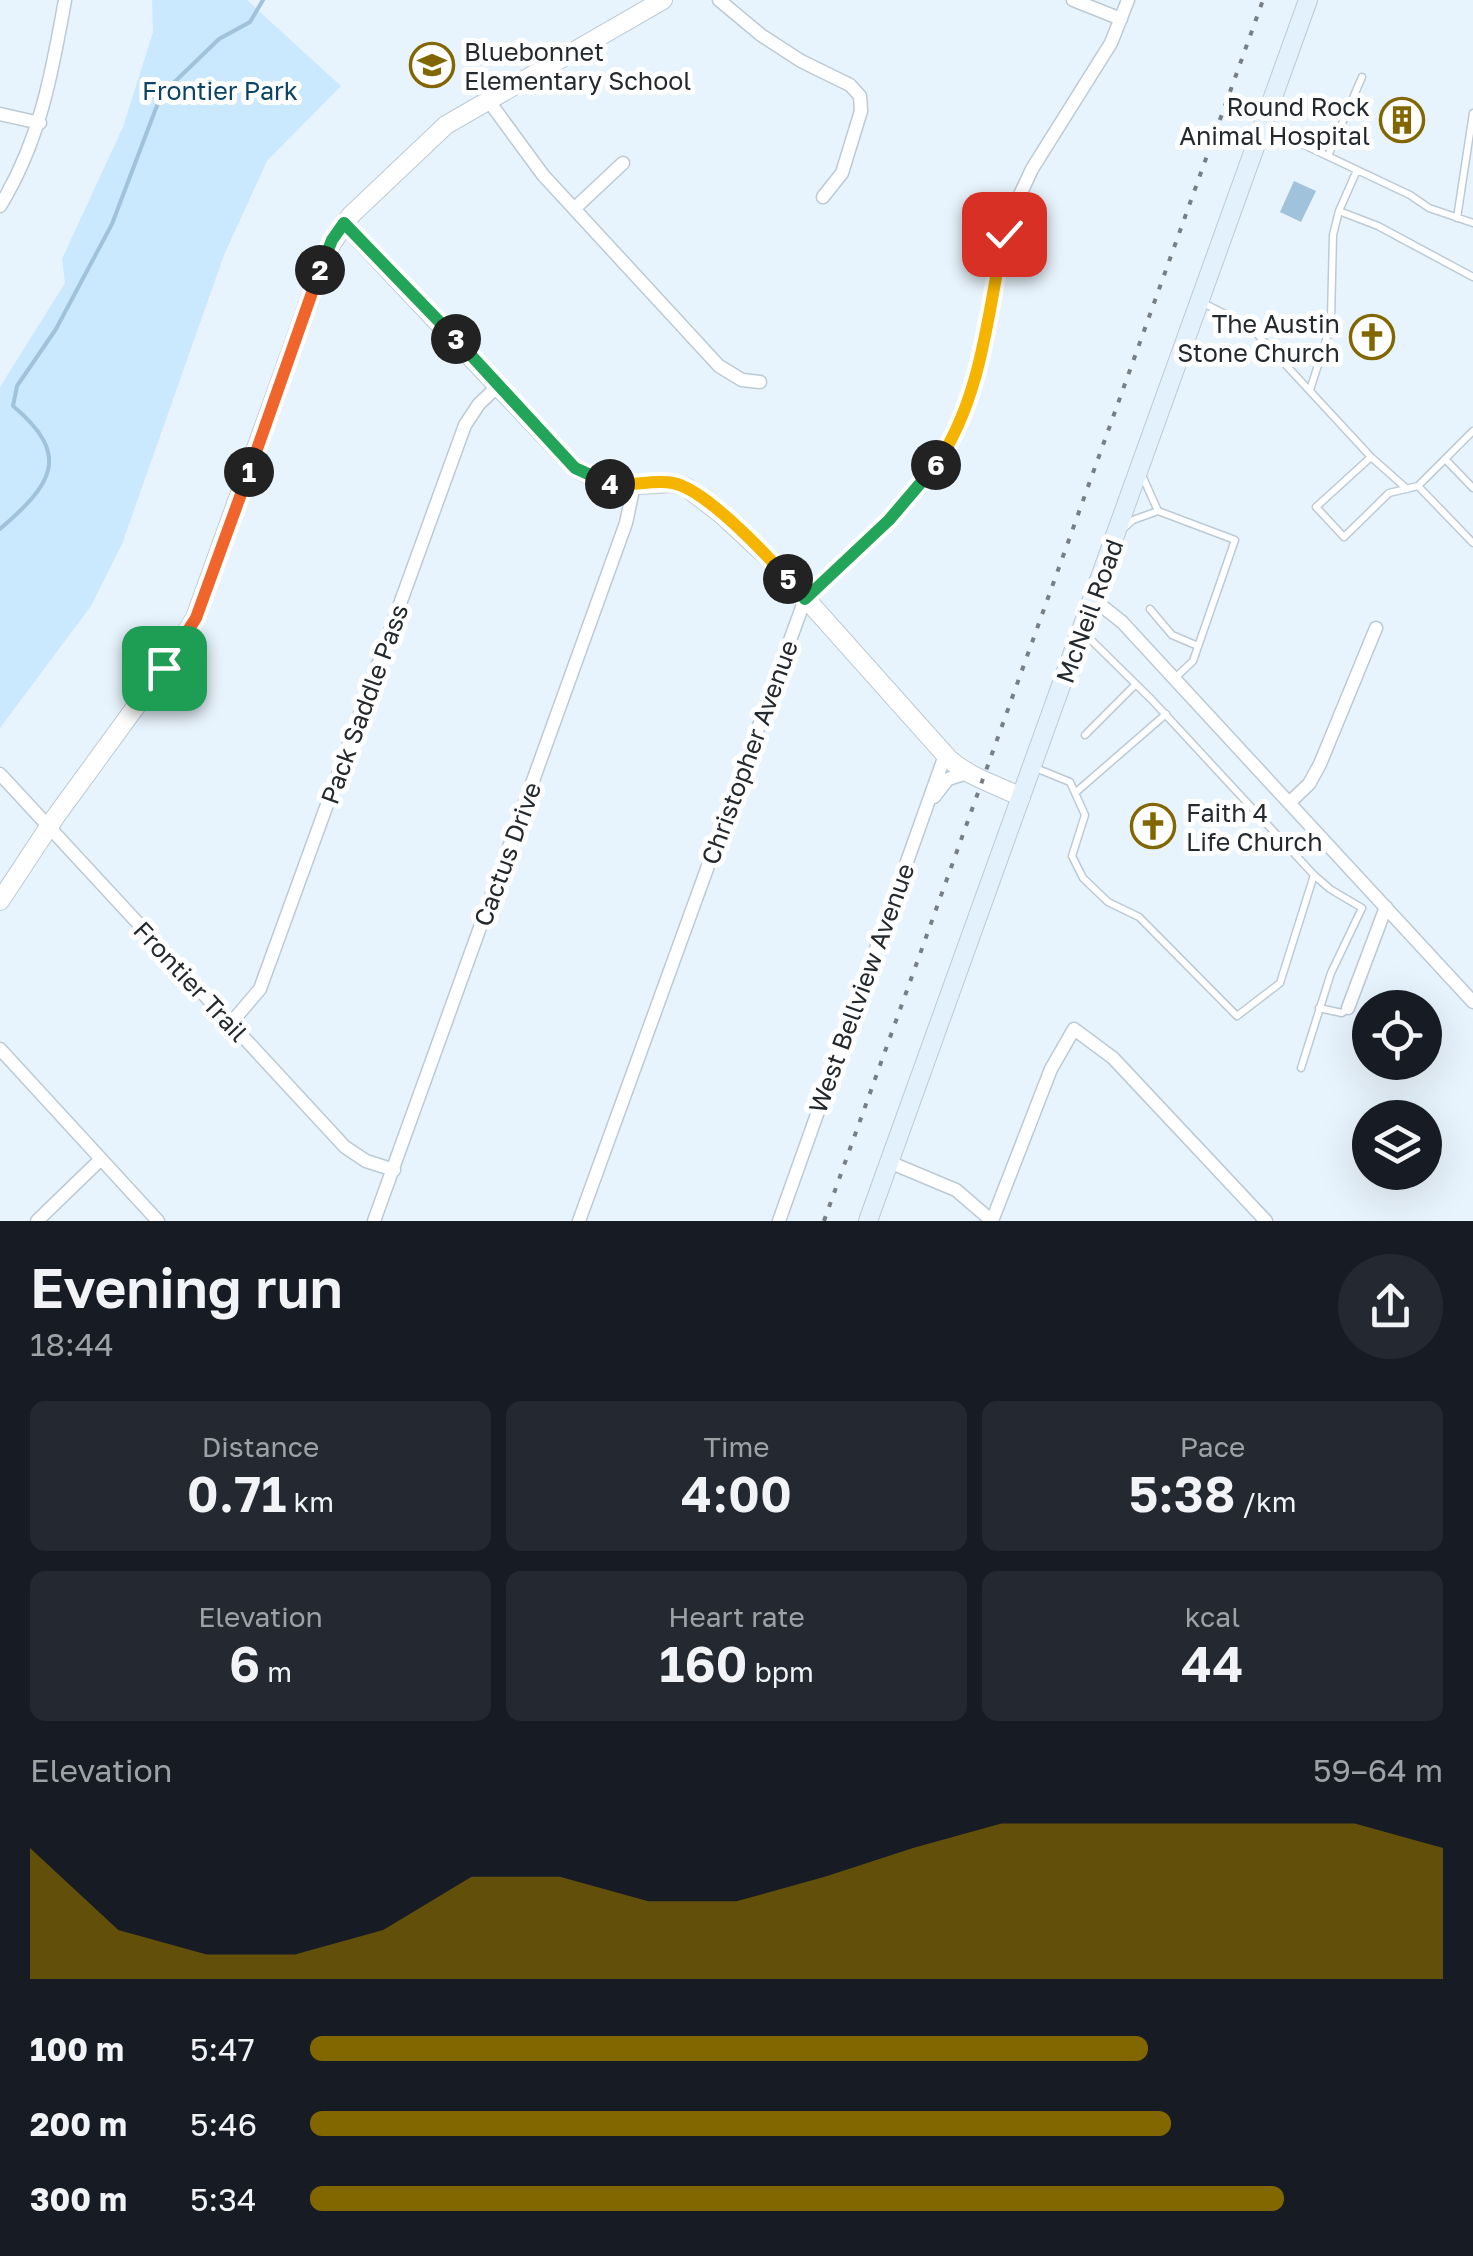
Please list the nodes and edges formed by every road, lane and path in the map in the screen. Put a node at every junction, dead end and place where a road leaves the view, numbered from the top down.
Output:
1 (65, 0) edge
2 (663, 0) edge
3 (719, 0) edge
4 (1073, 0) edge
5 (1128, 0) edge
6 (1308, 0) edge
7 (1121, 19) junction
8 (1362, 76) dead end
9 (488, 100) junction
10 (0, 114) edge
11 (1473, 114) edge
12 (40, 124) junction
13 (1263, 126) junction
14 (1328, 156) junction
15 (623, 163) dead end
16 (1357, 170) junction
17 (824, 197) dead end
18 (0, 206) edge
19 (574, 208) junction
20 (1339, 211) junction
21 (1457, 218) junction
22 (344, 223) junction
23 (1473, 224) edge
24 (1473, 277) edge
25 (1200, 302) junction
26 (1332, 318) dead end
27 (1327, 336) dead end
28 (760, 382) dead end
29 (499, 386) junction
30 (1310, 390) junction
31 (1473, 431) edge
32 (1373, 459) junction
33 (1445, 459) junction
34 (1140, 468) junction
35 (634, 485) junction
36 (1418, 486) junction
37 (1407, 488) junction
38 (1473, 488) edge
39 (1158, 511) junction
40 (1116, 534) junction
41 (1473, 543) edge
42 (805, 599) junction
43 (1093, 599) junction
44 (1150, 609) dead end
45 (1376, 628) dead end
46 (1082, 631) junction
47 (1198, 646) junction
48 (1174, 679) junction
49 (1136, 684) junction
50 (904, 706) junction
51 (1166, 714) junction
52 (1085, 736) dead end
53 (944, 754) junction
54 (1032, 766) junction
55 (0, 774) edge
56 (976, 775) junction
57 (1075, 793) junction
58 (1021, 797) junction
59 (1289, 803) junction
60 (926, 806) junction
61 (49, 826) junction
62 (1314, 875) junction
63 (0, 901) edge
64 (1382, 903) junction
65 (1362, 908) junction
66 (1473, 1002) edge
67 (1318, 1008) junction
68 (1348, 1008) joint
69 (231, 1023) junction
70 (0, 1049) edge
71 (1301, 1068) dead end
72 (101, 1160) junction
73 (890, 1162) junction
74 (394, 1170) junction
75 (37, 1221) edge
76 (158, 1221) edge
77 (374, 1221) edge
78 (579, 1221) edge
79 (778, 1221) edge
80 (868, 1221) edge
81 (992, 1221) edge
82 (1266, 1221) edge

1 - 12 street
2 - 9 street
3 - 17 street
4 - 7 street
5 - 7 street, Christopher Avenue
6 - 13 main road, McNeil Road
7 - 42 street, Christopher Avenue
8 - 14 lane
9 - 19 street
9 - 22 street
10 - 12 street
11 - 21 lane
12 - 18 street
13 - 14 lane
13 - 25 main road, McNeil Road
14 - 16 lane
15 - 19 street
16 - 20 lane
16 - 21 lane
19 - 28 street
20 - 24 lane
20 - 26 lane
21 - 23 lane
22 - 29 street
22 - 61 street
25 - 30 lane
25 - 34 main road, McNeil Road
27 - 30 lane
29 - 35 street
29 - 69 street, Pack Saddle Pass
30 - 32 lane
31 - 33 lane
32 - 37 lane
32 - 37 lane
33 - 36 lane
33 - 38 lane
34 - 39 lane
34 - 40 main road, McNeil Road
35 - 42 street
35 - 74 street, Cactus Drive
36 - 37 lane
36 - 41 lane
39 - 40 lane
39 - 47 lane
40 - 43 main road, McNeil Road
42 - 50 street
42 - 78 street, Christopher Avenue
43 - 46 main road, McNeil Road
43 - 48 street
44 - 47 lane
45 - 59 street
46 - 49 lane
46 - 54 main road, McNeil Road
47 - 48 lane
48 - 59 street
49 - 51 lane
49 - 52 lane
50 - 53 street
50 - 56 street
51 - 57 lane
51 - 62 lane
53 - 56 street
53 - 60 street, West Bellview Avenue
54 - 57 lane
54 - 58 main road, McNeil Road
55 - 61 street, Frontier Trail
56 - 58 street
56 - 60 street
57 - 62 lane
58 - 73 main road, McNeil Road
59 - 64 street
60 - 79 street, West Bellview Avenue
61 - 63 street
61 - 69 street, Frontier Trail
62 - 65 lane
64 - 65 lane
64 - 66 street
64 - 68 street
65 - 67 lane
67 - 68 lane
67 - 71 lane
69 - 74 street, Frontier Trail
70 - 72 street
72 - 75 street
72 - 76 street
73 - 80 main road, McNeil Road
73 - 81 street
74 - 77 street, Cactus Drive
81 - 82 street

